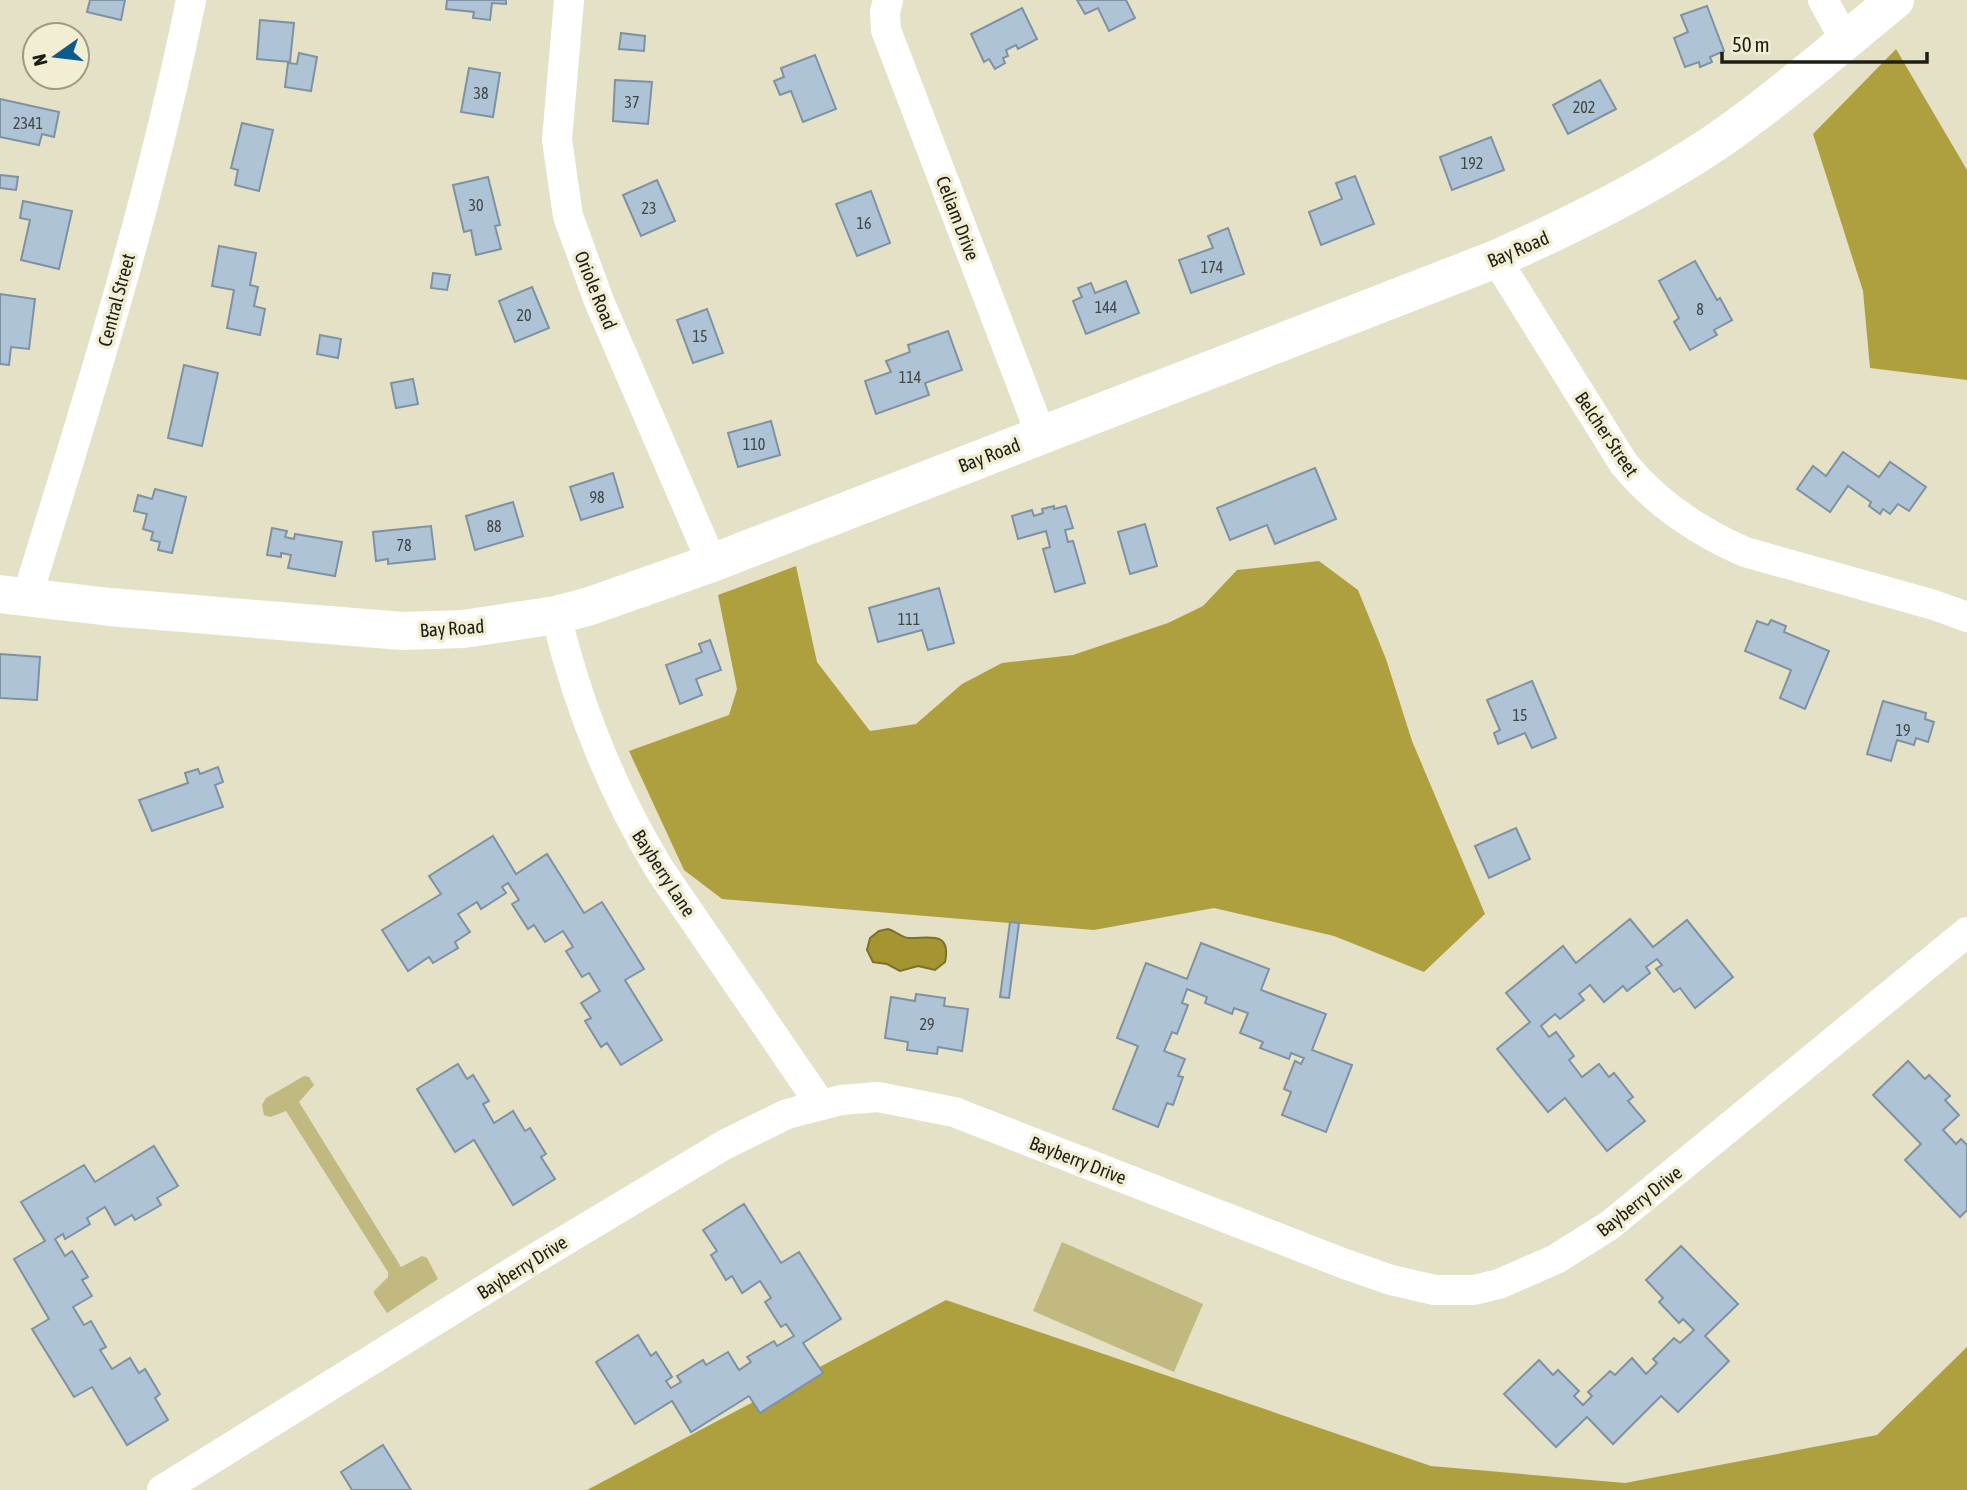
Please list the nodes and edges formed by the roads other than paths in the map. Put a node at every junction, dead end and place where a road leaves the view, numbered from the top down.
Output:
1 (191, 0) edge
2 (569, 0) edge
3 (888, 0) edge
4 (1822, 0) edge
5 (1895, 0) edge
6 (1845, 40) junction
7 (1496, 259) junction
8 (1041, 435) junction
9 (712, 563) junction
10 (14, 596) edge
11 (556, 615) junction
12 (1967, 617) edge
13 (1967, 932) edge
14 (821, 1105) junction
15 (162, 1490) edge

1 - 10 street, Central Street
2 - 9 street, Oriole Road
3 - 8 street, Celiam Drive
4 - 6 street
5 - 6 main road, Bay Road
6 - 7 main road, Bay Road
7 - 8 main road, Bay Road
7 - 12 street, Belcher Street
8 - 9 main road, Bay Road
9 - 11 main road, Bay Road
10 - 11 main road, Bay Road
11 - 14 street, Bayberry Lane
13 - 14 street, Bayberry Drive
14 - 15 street, Bayberry Drive

